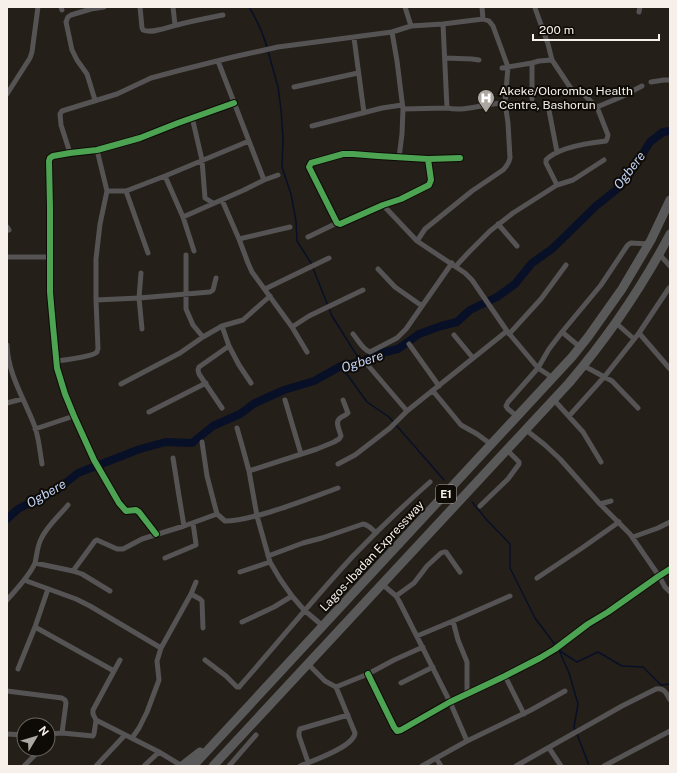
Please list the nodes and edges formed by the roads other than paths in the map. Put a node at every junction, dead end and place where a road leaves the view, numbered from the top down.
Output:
1 (38, 7) edge
2 (104, 7) edge
3 (140, 7) edge
4 (173, 7) edge
5 (405, 7) edge
6 (482, 7) edge
7 (534, 7) edge
8 (91, 8) edge
9 (223, 15) dead end
10 (484, 19) junction
11 (443, 24) junction
12 (175, 25) junction
13 (411, 26) junction
14 (392, 32) junction
15 (354, 38) junction
16 (445, 58) junction
17 (479, 60) dead end
18 (552, 60) junction
19 (218, 61) junction
20 (532, 63) junction
21 (505, 68) junction
22 (358, 73) junction
23 (670, 80) edge
24 (651, 82) dead end
25 (642, 86) dead end
26 (294, 87) dead end
27 (7, 94) edge
28 (532, 98) dead end
29 (96, 100) junction
30 (234, 103) junction
31 (505, 103) junction
32 (548, 105) dead end
33 (597, 106) junction
34 (402, 107) junction
35 (447, 108) junction
36 (364, 113) junction
37 (192, 117) junction
38 (312, 126) dead end
39 (249, 141) junction
40 (97, 150) junction
41 (557, 152) junction
42 (70, 153) junction
43 (399, 158) junction
44 (460, 158) dead end
45 (428, 159) junction
46 (202, 160) junction
47 (604, 160) dead end
48 (278, 175) dead end
49 (165, 176) junction
50 (264, 180) junction
51 (557, 185) junction
52 (126, 190) junction
53 (107, 191) junction
54 (222, 200) junction
55 (670, 200) edge
56 (213, 203) junction
57 (383, 205) junction
58 (183, 217) junction
59 (337, 223) junction
60 (498, 224) junction
61 (290, 227) dead end
62 (670, 234) edge
63 (308, 237) dead end
64 (239, 239) junction
65 (417, 241) junction
66 (649, 244) junction
67 (517, 246) dead end
68 (194, 251) dead end
69 (148, 253) dead end
70 (659, 254) junction
71 (186, 255) dead end
72 (7, 257) edge
73 (50, 257) junction
74 (329, 258) dead end
75 (454, 265) junction
76 (566, 265) dead end
77 (670, 266) edge
78 (378, 269) dead end
79 (141, 273) dead end
80 (216, 278) dead end
81 (669, 288) edge
82 (265, 290) junction
83 (363, 290) dead end
84 (186, 294) junction
85 (270, 296) junction
86 (139, 298) junction
87 (96, 300) junction
88 (422, 306) junction
89 (616, 323) junction
90 (222, 326) junction
91 (292, 327) junction
92 (142, 329) dead end
93 (508, 332) junction
94 (562, 332) junction
95 (639, 333) junction
96 (353, 334) dead end
97 (454, 335) dead end
98 (203, 337) junction
99 (634, 338) junction
100 (409, 344) dead end
101 (7, 345) edge
102 (230, 346) junction
103 (580, 347) junction
104 (7, 351) edge
105 (307, 352) dead end
106 (473, 358) junction
107 (56, 360) junction
108 (366, 364) dead end
109 (584, 366) junction
110 (538, 368) junction
111 (670, 369) edge
112 (605, 376) junction
113 (553, 378) junction
114 (206, 383) junction
115 (251, 383) dead end
116 (121, 384) dead end
117 (439, 386) junction
118 (433, 391) junction
119 (22, 399) junction
120 (285, 400) dead end
121 (343, 400) dead end
122 (554, 400) junction
123 (7, 403) edge
124 (222, 408) dead end
125 (638, 408) dead end
126 (407, 411) junction
127 (149, 412) dead end
128 (74, 416) junction
129 (569, 416) junction
130 (518, 417) junction
131 (237, 428) dead end
132 (35, 429) junction
133 (526, 430) junction
134 (202, 442) dead end
135 (492, 444) junction
136 (507, 450) junction
137 (301, 454) junction
138 (173, 458) dead end
139 (601, 462) dead end
140 (42, 464) dead end
141 (338, 464) dead end
142 (248, 471) junction
143 (430, 482) dead end
144 (338, 488) dead end
145 (611, 501) dead end
146 (600, 504) junction
147 (68, 505) dead end
148 (480, 506) dead end
149 (217, 514) junction
150 (257, 516) junction
151 (619, 522) junction
152 (670, 522) edge
153 (193, 523) junction
154 (184, 526) junction
155 (376, 533) junction
156 (156, 534) junction
157 (633, 537) junction
158 (268, 556) junction
159 (165, 558) dead end
160 (270, 562) junction
161 (34, 563) junction
162 (670, 570) edge
163 (73, 571) junction
164 (240, 572) dead end
165 (460, 572) dead end
166 (659, 576) junction
167 (537, 578) dead end
168 (24, 580) junction
169 (196, 582) dead end
170 (382, 584) junction
171 (48, 588) junction
172 (110, 591) dead end
173 (670, 592) edge
174 (191, 594) junction
175 (292, 596) junction
176 (396, 596) junction
177 (510, 596) dead end
178 (7, 600) edge
179 (304, 610) junction
180 (453, 621) junction
181 (242, 622) dead end
182 (323, 626) junction
183 (35, 627) junction
184 (203, 628) dead end
185 (417, 636) junction
186 (423, 647) junction
187 (162, 648) junction
188 (120, 660) dead end
189 (206, 660) dead end
190 (308, 664) junction
191 (433, 667) junction
192 (18, 669) dead end
193 (114, 671) junction
194 (368, 674) junction
195 (504, 676) junction
196 (401, 682) dead end
197 (336, 687) junction
198 (7, 691) edge
199 (565, 691) dead end
200 (468, 693) junction
201 (670, 700) edge
202 (450, 702) junction
203 (524, 714) junction
204 (348, 715) junction
205 (96, 720) junction
206 (670, 731) edge
207 (56, 733) edge
208 (62, 733) junction
209 (125, 735) junction
210 (256, 735) dead end
211 (132, 738) junction
212 (467, 741) junction
213 (211, 746) junction
214 (549, 748) junction
215 (158, 752) junction
216 (33, 757) edge
217 (436, 758) junction
218 (308, 762) junction
219 (215, 764) edge
220 (24, 766) edge
221 (96, 766) edge
222 (144, 766) edge
223 (182, 766) edge
224 (193, 766) edge
225 (229, 766) edge
226 (302, 766) edge
227 (422, 766) edge
228 (441, 766) edge
229 (516, 766) edge
230 (561, 766) edge
231 (604, 766) edge

1 - 27 street
2 - 8 street
3 - 12 street
4 - 12 street
5 - 13 street
6 - 10 street
7 - 18 street
8 - 29 street
9 - 12 street
10 - 11 street
10 - 21 street
11 - 13 street
11 - 16 street
13 - 14 street
14 - 15 street
14 - 34 street
15 - 19 street
15 - 22 street
16 - 17 street
16 - 35 street
18 - 20 street
18 - 33 street
19 - 29 street
19 - 30 street
20 - 21 street
20 - 28 street
21 - 31 street
22 - 26 street
22 - 36 street
23 - 24 street
25 - 33 street
29 - 42 street
30 - 37 street
30 - 39 street
31 - 35 street
31 - 65 street
32 - 41 street
33 - 41 street
34 - 35 street
34 - 36 street
34 - 43 street
36 - 38 street
37 - 40 street
37 - 46 street
39 - 46 street
39 - 50 street
40 - 42 street
40 - 53 street
41 - 51 street
42 - 73 street
43 - 45 street
43 - 59 street
44 - 45 street
45 - 57 street
46 - 49 street
46 - 56 street
47 - 51 street
48 - 50 street
49 - 52 street
49 - 58 street
50 - 54 street
51 - 60 street
52 - 53 street
52 - 69 street
53 - 87 street
54 - 56 street
54 - 64 street
55 - 66 highway, Lagos-Ibadan Expressway / E1
56 - 58 street
57 - 59 street
57 - 65 street
58 - 68 street
59 - 63 street
60 - 67 street
60 - 75 street
61 - 64 street
62 - 70 highway, E1
64 - 82 street
65 - 75 street
66 - 94 street
66 - 103 highway, Lagos-Ibadan Expressway / E1
70 - 77 street
70 - 89 highway, E1
71 - 84 street
72 - 73 street
73 - 107 street
74 - 82 street
75 - 88 street
75 - 93 street
76 - 93 street
78 - 88 street
79 - 86 street
80 - 84 street
81 - 95 street
82 - 85 street
83 - 91 street
84 - 86 street
84 - 98 street
85 - 90 street
85 - 91 street
86 - 87 street
86 - 92 street
87 - 107 street
88 - 96 street
89 - 99 street
89 - 109 highway, E1
90 - 98 street
90 - 102 street
91 - 105 street
93 - 106 street
93 - 110 street
94 - 103 street
94 - 110 street
95 - 99 street
95 - 111 street
97 - 106 street
98 - 116 street
99 - 112 street
100 - 117 street
101 - 104 street
102 - 114 street
102 - 115 street
103 - 113 highway, Lagos-Ibadan Expressway / E1
104 - 119 street
106 - 117 street
107 - 128 street
108 - 126 street
109 - 112 street
109 - 122 highway, E1
110 - 113 street
110 - 130 street
112 - 125 street
112 - 129 street
113 - 130 highway, Lagos-Ibadan Expressway / E1
114 - 124 street
114 - 127 street
117 - 118 street
118 - 126 street
118 - 135 street
119 - 123 street
119 - 132 street
120 - 137 street
121 - 137 street
122 - 129 street
122 - 133 highway, E1
126 - 141 street
128 - 132 street
128 - 156 street
129 - 139 street
130 - 135 highway, Lagos-Ibadan Expressway / E1
131 - 142 street
132 - 140 street
133 - 136 highway, E1
133 - 146 street
134 - 149 street
135 - 182 highway, Lagos-Ibadan Expressway / E1
136 - 148 street
136 - 170 highway, E1
137 - 142 street
138 - 154 street
142 - 150 street
143 - 155 street
144 - 150 street
145 - 146 street
146 - 151 street
147 - 161 street
149 - 150 street
149 - 153 street
150 - 158 street
151 - 157 street
151 - 167 street
152 - 157 street
153 - 154 street
153 - 159 street
154 - 156 street
155 - 158 street
155 - 179 street
156 - 163 street
157 - 166 street
158 - 160 street
160 - 164 street
160 - 175 street
161 - 163 street
161 - 168 street
162 - 166 street
163 - 172 street
165 - 176 street
166 - 173 street
166 - 195 street
168 - 171 street
168 - 178 street
169 - 174 street
170 - 176 street
170 - 190 highway, E1
171 - 183 street
171 - 187 street
174 - 184 street
174 - 187 street
175 - 179 street
175 - 181 street
176 - 185 street
177 - 180 street
179 - 182 street
179 - 189 street
180 - 185 street
180 - 200 street
182 - 213 highway, Lagos-Ibadan Expressway / E1
183 - 192 street
183 - 193 street
185 - 186 street
186 - 191 street
186 - 194 street
187 - 211 street
188 - 193 street
190 - 197 street
190 - 219 highway, E1
191 - 196 street
191 - 202 street
193 - 205 street
194 - 197 street
194 - 202 street
195 - 200 street
195 - 203 street
197 - 204 street
198 - 208 street
199 - 203 street
200 - 202 street
201 - 214 street
202 - 212 street
203 - 212 street
204 - 218 street
204 - 218 street
205 - 208 street
205 - 209 street
206 - 231 street
207 - 208 street
209 - 211 street
209 - 221 street
210 - 225 street
211 - 215 street
212 - 217 street
213 - 223 highway
213 - 224 highway, Lagos-Ibadan Expressway / E1
214 - 229 street
214 - 230 street
215 - 222 street
215 - 223 street
216 - 220 street
217 - 227 street
217 - 228 street
218 - 226 street

